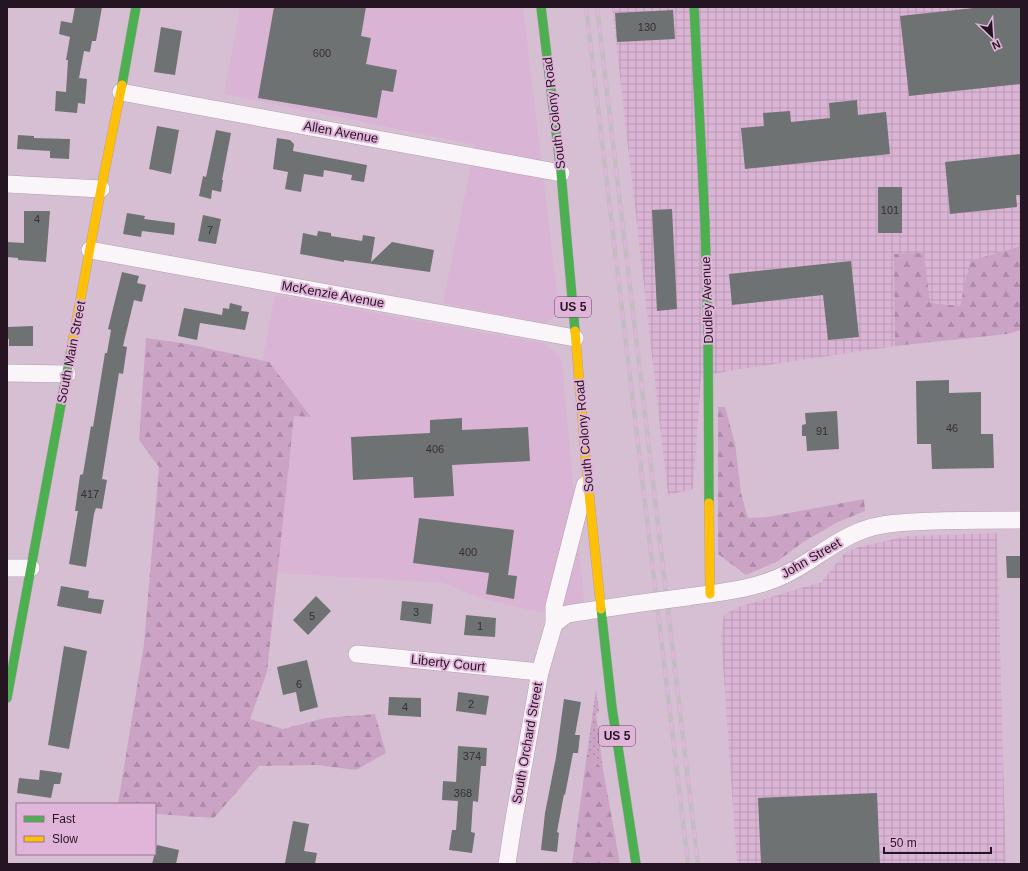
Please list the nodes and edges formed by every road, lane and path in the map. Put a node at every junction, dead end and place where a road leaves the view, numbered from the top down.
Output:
1 (136, 7) edge
2 (541, 7) edge
3 (694, 7) edge
4 (121, 92) junction
5 (561, 173) junction
6 (7, 184) edge
7 (100, 189) junction
8 (90, 250) junction
9 (576, 338) junction
10 (7, 373) edge
11 (67, 374) junction
12 (587, 474) junction
13 (1021, 520) edge
14 (7, 568) edge
15 (31, 568) junction
16 (710, 594) junction
17 (601, 608) junction
18 (554, 624) junction
19 (357, 654) dead end
20 (540, 672) junction
21 (7, 698) edge
22 (507, 864) edge
23 (636, 864) edge

1 - 4 street, South Main Street
2 - 5 street, South Colony Road / US 5
3 - 16 street, Dudley Avenue
4 - 5 street, Allen Avenue
4 - 7 street, South Main Street
5 - 9 street, South Colony Road / US 5
6 - 7 street
7 - 8 street, South Main Street
8 - 9 street, McKenzie Avenue
8 - 11 street, South Main Street
9 - 12 street, South Colony Road / US 5
10 - 11 street
11 - 15 street, South Main Street
12 - 17 street, South Colony Road / US 5
12 - 18 street, South Orchard Street
13 - 16 street, John Street
14 - 15 street
15 - 21 street, South Main Street
16 - 17 street, John Street, bridge
17 - 18 street
17 - 23 street, South Colony Road / US 5
18 - 20 street, South Orchard Street
19 - 20 street, Liberty Court
20 - 22 street, South Orchard Street

